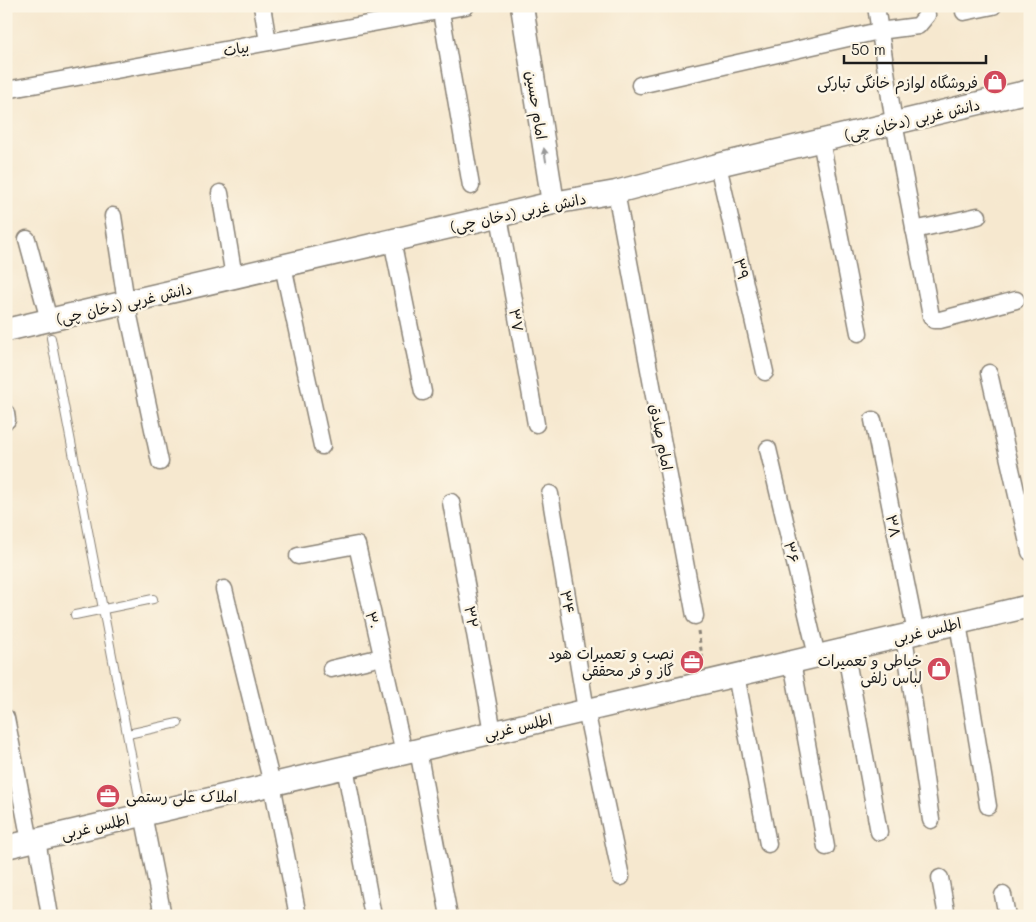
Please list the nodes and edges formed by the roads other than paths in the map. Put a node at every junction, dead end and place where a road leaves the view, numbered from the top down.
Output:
1 (262, 6) edge
2 (466, 6) edge
3 (522, 6) edge
4 (876, 6) edge
5 (925, 6) edge
6 (993, 6) edge
7 (440, 9) edge
8 (964, 12) dead end
9 (880, 31) junction
10 (268, 42) junction
11 (640, 85) dead end
12 (6, 90) edge
13 (1030, 91) edge
14 (894, 123) junction
15 (821, 141) junction
16 (718, 165) junction
17 (471, 186) dead end
18 (616, 192) junction
19 (220, 193) dead end
20 (553, 203) junction
21 (113, 216) dead end
22 (499, 216) junction
23 (978, 216) dead end
24 (914, 230) junction
25 (27, 239) dead end
26 (392, 240) junction
27 (283, 266) junction
28 (234, 277) junction
29 (1016, 300) dead end
30 (126, 302) junction
31 (49, 329) junction
32 (6, 330) edge
33 (859, 333) dead end
34 (765, 372) dead end
35 (989, 373) dead end
36 (423, 392) dead end
37 (872, 420) dead end
38 (536, 424) dead end
39 (322, 446) dead end
40 (768, 449) dead end
41 (160, 462) dead end
42 (550, 494) dead end
43 (452, 502) dead end
44 (1030, 552) edge
45 (298, 556) dead end
46 (224, 589) dead end
47 (153, 599) dead end
48 (1030, 606) edge
49 (103, 609) junction
50 (75, 615) dead end
51 (695, 616) road end
52 (958, 623) junction
53 (910, 634) junction
54 (845, 649) junction
55 (817, 656) junction
56 (382, 657) junction
57 (792, 662) junction
58 (331, 669) dead end
59 (736, 675) junction
60 (586, 710) junction
61 (6, 718) edge
62 (178, 723) dead end
63 (493, 732) junction
64 (128, 734) junction
65 (411, 752) junction
66 (345, 767) junction
67 (272, 784) junction
68 (988, 806) dead end
69 (143, 814) junction
70 (931, 820) dead end
71 (878, 832) dead end
72 (33, 840) junction
73 (768, 844) dead end
74 (6, 847) edge
75 (826, 847) dead end
76 (621, 877) dead end
77 (940, 878) dead end
78 (1003, 895) dead end
79 (50, 916) edge
80 (163, 916) edge
81 (298, 916) edge
82 (373, 916) edge
83 (449, 916) edge
84 (947, 916) edge
85 (1007, 916) edge

1 - 10 street
2 - 7 street, بیات
20 -> 3 street, امام حسین
4 - 9 street
5 - 9 street
6 - 8 street
7 - 10 street, بیات
7 - 17 street
9 - 11 street
9 - 14 street
10 - 12 street, بیات
13 - 14 street, دانش غربی (دخان چی)
14 - 15 street, دانش غربی (دخان چی)
14 - 24 street
15 - 16 street, دانش غربی (دخان چی)
15 - 33 street
16 - 18 street, دانش غربی (دخان چی)
16 - 34 street, ۳۹
18 - 20 street, دانش غربی (دخان چی)
18 - 51 street, امام صادق
19 - 28 street
20 - 22 street, دانش غربی (دخان چی)
21 - 30 street
22 - 26 street, دانش غربی (دخان چی)
22 - 38 street, ۳۷
23 - 24 street
24 - 29 street
25 - 31 street
26 - 27 street, دانش غربی (دخان چی)
26 - 36 street
27 - 28 street, دانش غربی (دخان چی)
27 - 39 street
28 - 30 street, دانش غربی (دخان چی)
30 - 31 street, دانش غربی (دخان چی)
30 - 41 street
31 - 32 street, دانش غربی (دخان چی)
31 - 49 lane
35 - 44 street
37 - 53 street, ۳۸
40 - 55 street, ۳۶
42 - 60 street, ۳۴
43 - 63 street, ۳۲
45 - 56 street, ۳۰
46 - 67 street
47 - 49 lane
48 - 52 street, اطلس غربی
49 - 50 lane
49 - 64 lane
52 - 53 street, اطلس غربی
52 - 68 street
53 - 54 street, اطلس غربی
53 - 70 street, ۳۸
54 - 55 street, اطلس غربی
54 - 71 street
55 - 57 street, اطلس غربی
56 - 58 street
56 - 65 street, ۳۰
57 - 59 street, اطلس غربی
57 - 75 street
59 - 60 street, اطلس غربی
59 - 73 street
60 - 63 street, اطلس غربی
60 - 76 street, ۳۴
61 - 72 street
62 - 64 lane
63 - 65 street, اطلس غربی
64 - 69 lane
65 - 66 street, اطلس غربی
65 - 83 street, ۳۰
66 - 67 street, اطلس غربی
66 - 82 street
67 - 69 street, اطلس غربی
67 - 81 street
69 - 72 street, اطلس غربی
69 - 80 street
72 - 74 street, اطلس غربی
72 - 79 street
77 - 84 street
78 - 85 street

